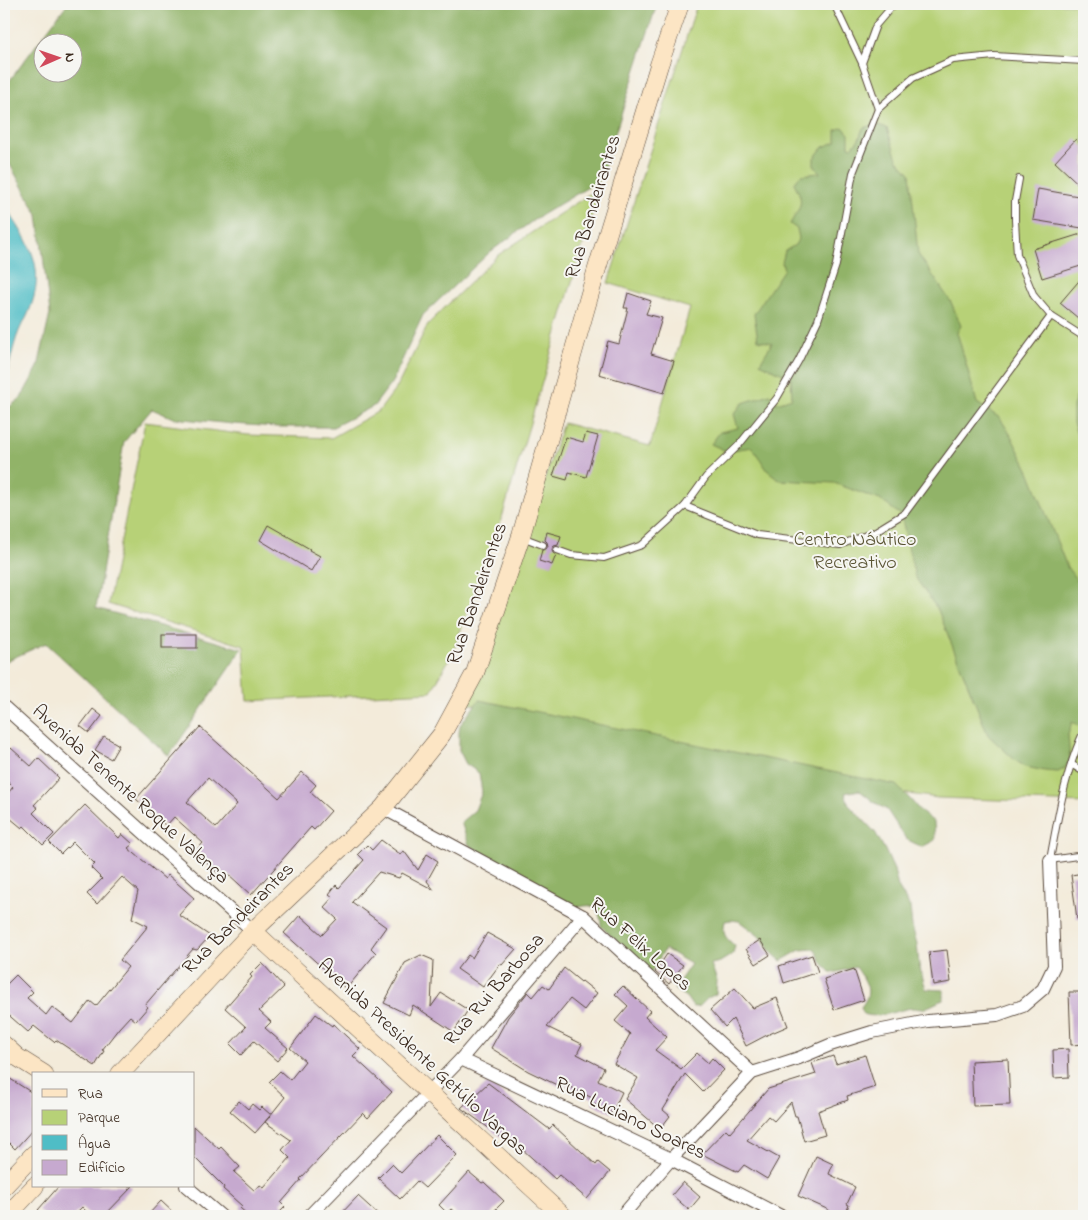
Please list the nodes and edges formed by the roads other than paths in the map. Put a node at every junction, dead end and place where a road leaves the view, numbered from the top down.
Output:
1 (834, 4) edge
2 (894, 4) edge
3 (678, 7) edge
4 (1084, 61) edge
5 (862, 63) junction
6 (878, 109) junction
7 (1019, 179) dead end
8 (1051, 316) junction
9 (1084, 337) edge
10 (685, 506) junction
11 (521, 536) junction
12 (543, 545) dead end
13 (557, 550) dead end
14 (4, 707) edge
15 (1084, 731) edge
16 (1071, 764) junction
17 (1084, 772) edge
18 (383, 808) junction
19 (1084, 856) edge
20 (1050, 860) junction
21 (582, 916) junction
22 (253, 931) junction
23 (4, 1045) edge
24 (461, 1059) junction
25 (41, 1072) edge
26 (122, 1072) edge
27 (752, 1073) junction
28 (429, 1092) junction
29 (32, 1156) edge
30 (671, 1159) junction
31 (4, 1186) edge
32 (33, 1188) edge
33 (188, 1188) edge
34 (7, 1216) edge
35 (221, 1216) edge
36 (308, 1216) edge
37 (563, 1216) edge
38 (622, 1216) edge
39 (781, 1216) edge

1 - 5 lane
2 - 5 lane
3 - 11 street, Rua Bandeirantes
4 - 6 lane
5 - 6 lane
6 - 10 lane
7 - 8 lane
8 - 9 lane
8 - 10 lane
10 - 13 lane
11 - 12 lane
11 - 18 street, Rua Bandeirantes
14 - 22 street, Avenida Tenente Roque Valença
15 - 16 lane
16 - 17 lane
16 - 20 lane
18 - 21 street, Rua Felix Lopes
18 - 22 street, Rua Bandeirantes
19 - 20 lane
20 - 27 street
21 - 24 street, Rua Rui Barbosa
21 - 27 street, Rua Felix Lopes
22 - 26 street, Rua Bandeirantes
22 - 28 street, Avenida Presidente Getúlio Vargas
23 - 25 street
24 - 28 street, Rua Rui Barbosa
24 - 30 street, Rua Luciano Soares
27 - 30 street
28 - 36 street, Rua Rui Barbosa
28 - 37 street, Avenida Presidente Getúlio Vargas
29 - 31 street
30 - 38 street
30 - 39 street, Rua Luciano Soares
32 - 34 street
33 - 35 street

